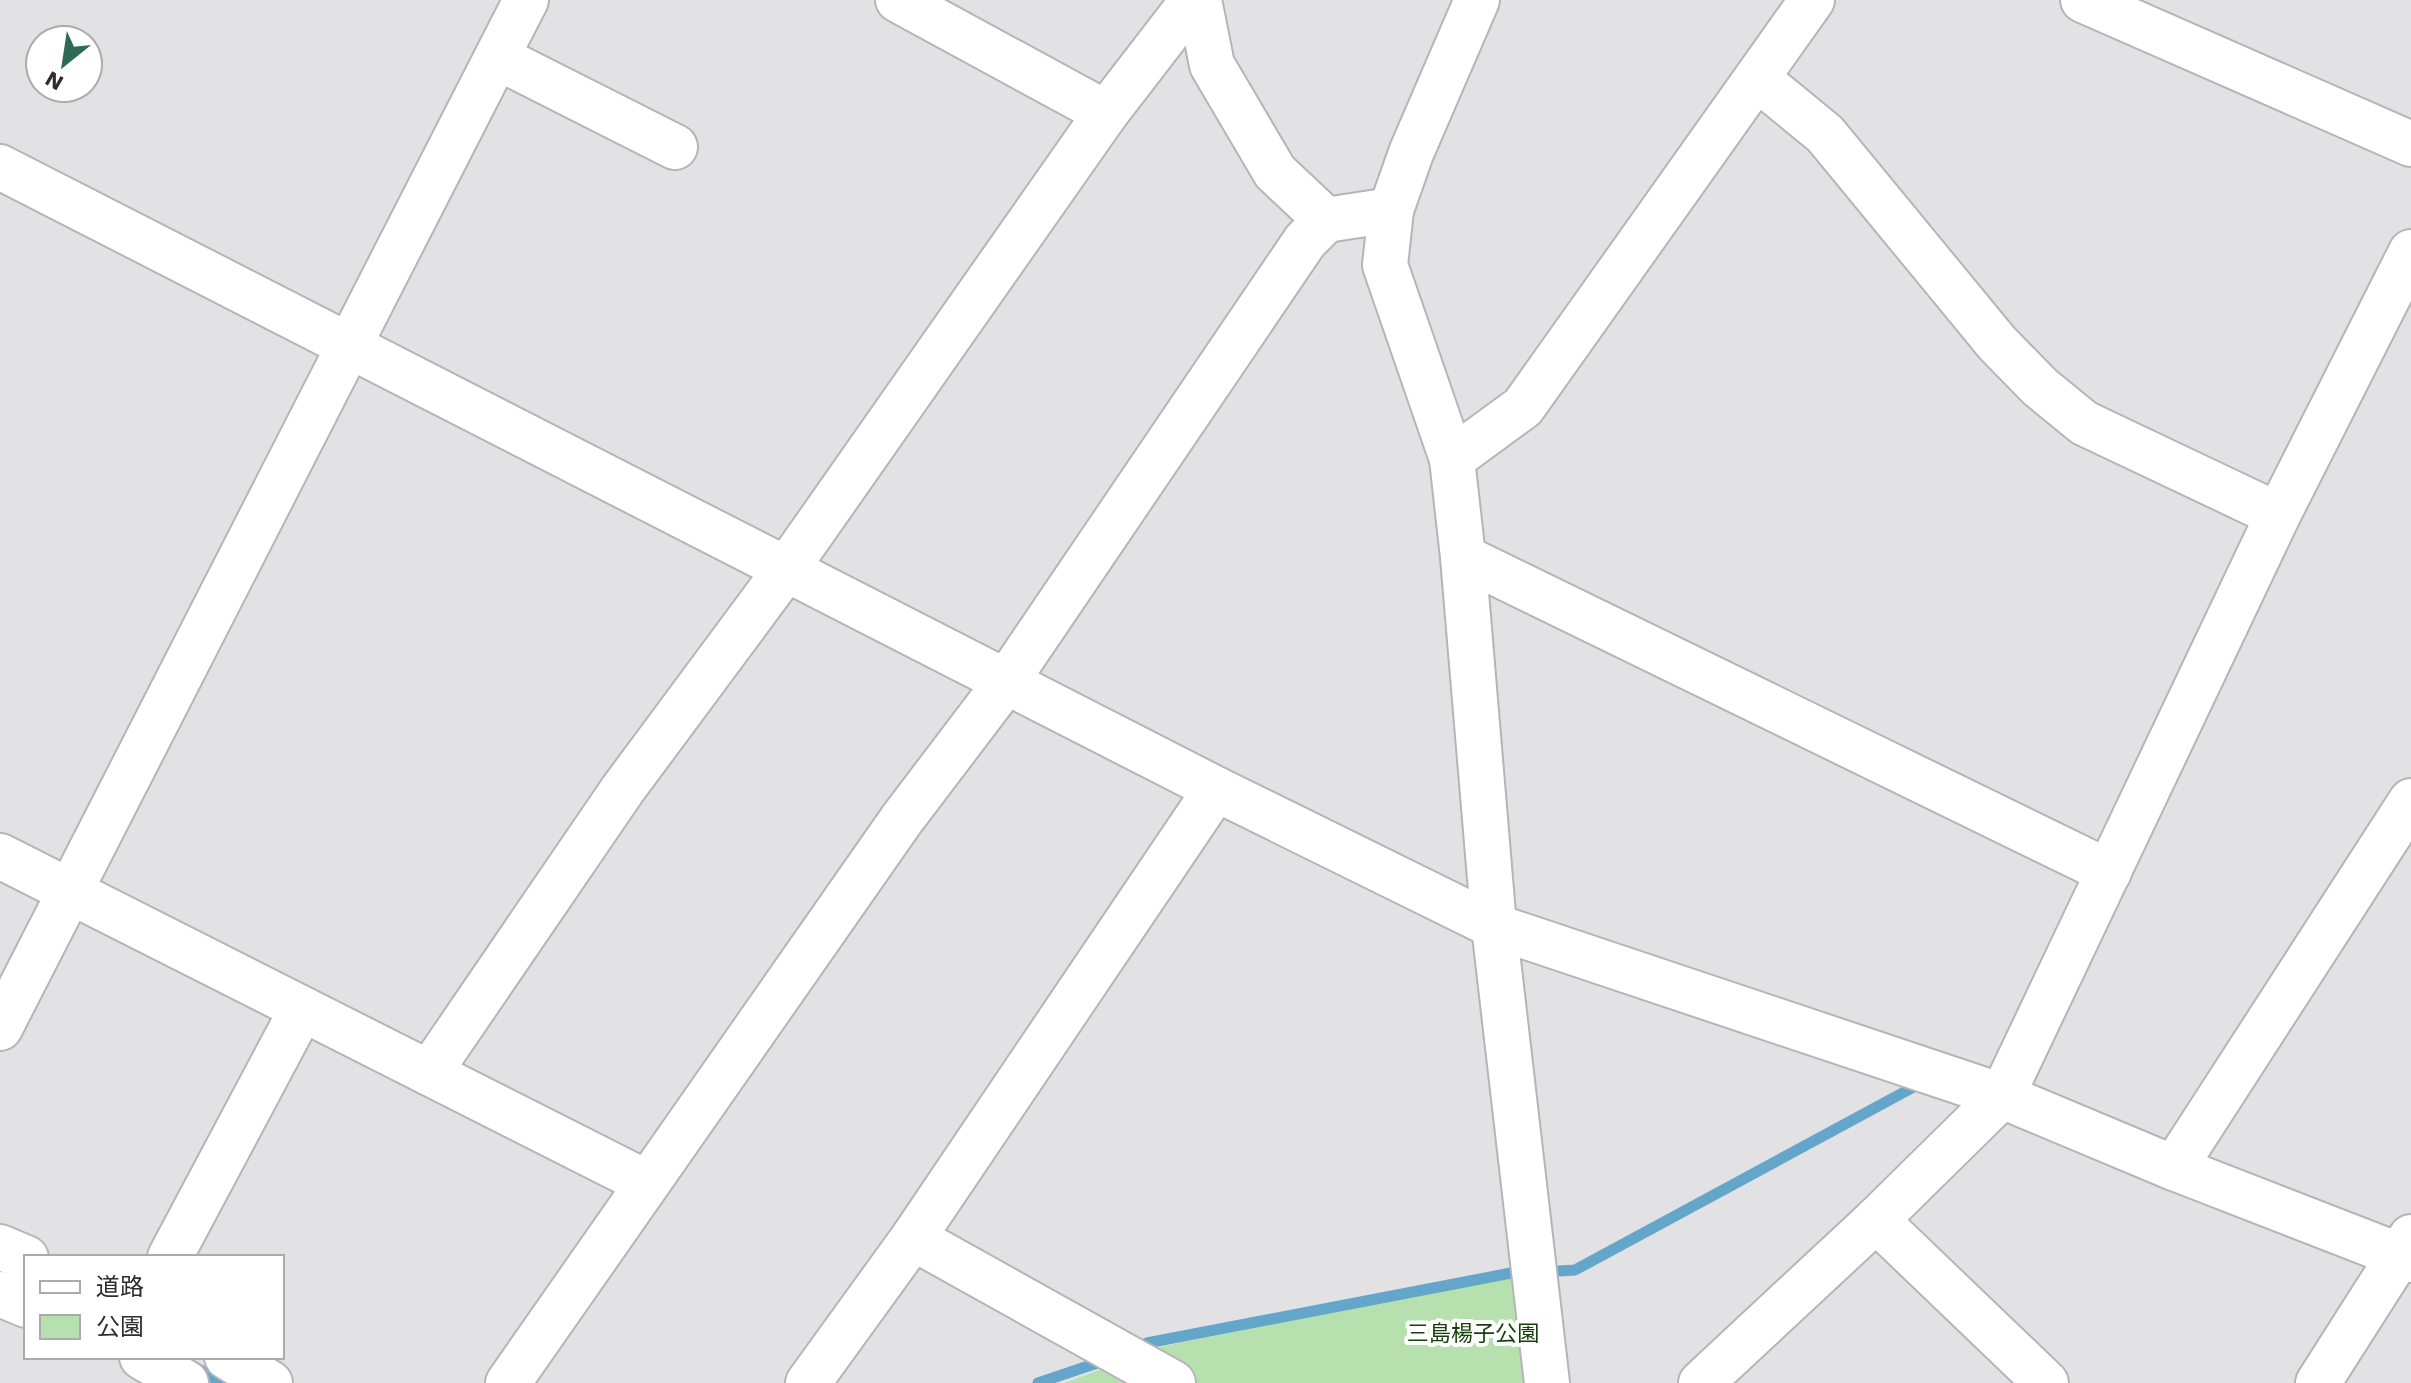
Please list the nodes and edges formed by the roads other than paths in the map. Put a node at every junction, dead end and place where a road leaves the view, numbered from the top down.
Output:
1 (526, 0) edge
2 (898, 0) edge
3 (1193, 0) edge
4 (1199, 0) edge
5 (1477, 0) edge
6 (1812, 0) edge
7 (2083, 0) edge
8 (497, 57) junction
9 (1758, 79) junction
10 (1106, 113) junction
11 (2411, 144) edge
12 (675, 147) dead end
13 (0, 167) edge
14 (1391, 210) junction
15 (1326, 220) junction
16 (2411, 252) edge
17 (348, 346) junction
18 (1452, 459) junction
19 (2278, 515) junction
20 (1463, 557) junction
21 (787, 568) junction
22 (1006, 682) junction
23 (1216, 789) junction
24 (2411, 801) edge
25 (0, 856) edge
26 (2109, 872) junction
27 (69, 892) junction
28 (1494, 926) junction
29 (302, 1009) junction
30 (0, 1028) edge
31 (429, 1073) junction
32 (2002, 1096) junction
33 (2174, 1168) junction
34 (647, 1183) junction
35 (1876, 1220) junction
36 (913, 1238) junction
37 (0, 1247) edge
38 (2407, 1252) edge
39 (171, 1255) edge
40 (24, 1257) edge
41 (0, 1294) edge
42 (24, 1304) edge
43 (145, 1359) edge
44 (230, 1359) edge
45 (186, 1383) edge
46 (270, 1383) edge
47 (508, 1383) edge
48 (808, 1383) edge
49 (1173, 1383) edge
50 (1547, 1383) edge
51 (1701, 1383) edge
52 (2046, 1383) edge
53 (2318, 1383) edge

1 - 8 street
2 - 10 street
3 - 10 street
4 - 15 street
5 - 14 street
6 - 9 street
7 - 11 street
8 - 12 street
8 - 17 street
9 - 18 street
9 - 19 street
10 - 21 street
13 - 17 street
14 - 15 street
14 - 18 street
15 - 22 street
16 - 19 street
17 - 21 street
17 - 27 street
18 - 20 street
19 - 26 street
20 - 26 street
20 - 28 street
21 - 22 street
21 - 31 street
22 - 23 street
22 - 34 street
23 - 28 street
23 - 36 street
24 - 33 street
25 - 27 street
26 - 32 street
27 - 29 street
27 - 30 street
28 - 32 street
28 - 50 street
29 - 31 street
29 - 39 street
31 - 34 street
32 - 33 street
32 - 35 street
33 - 38 street
34 - 47 street
35 - 51 street
35 - 52 street
36 - 48 street
36 - 49 street
37 - 40 street
38 - 53 street
41 - 42 street
43 - 45 street
44 - 46 street

